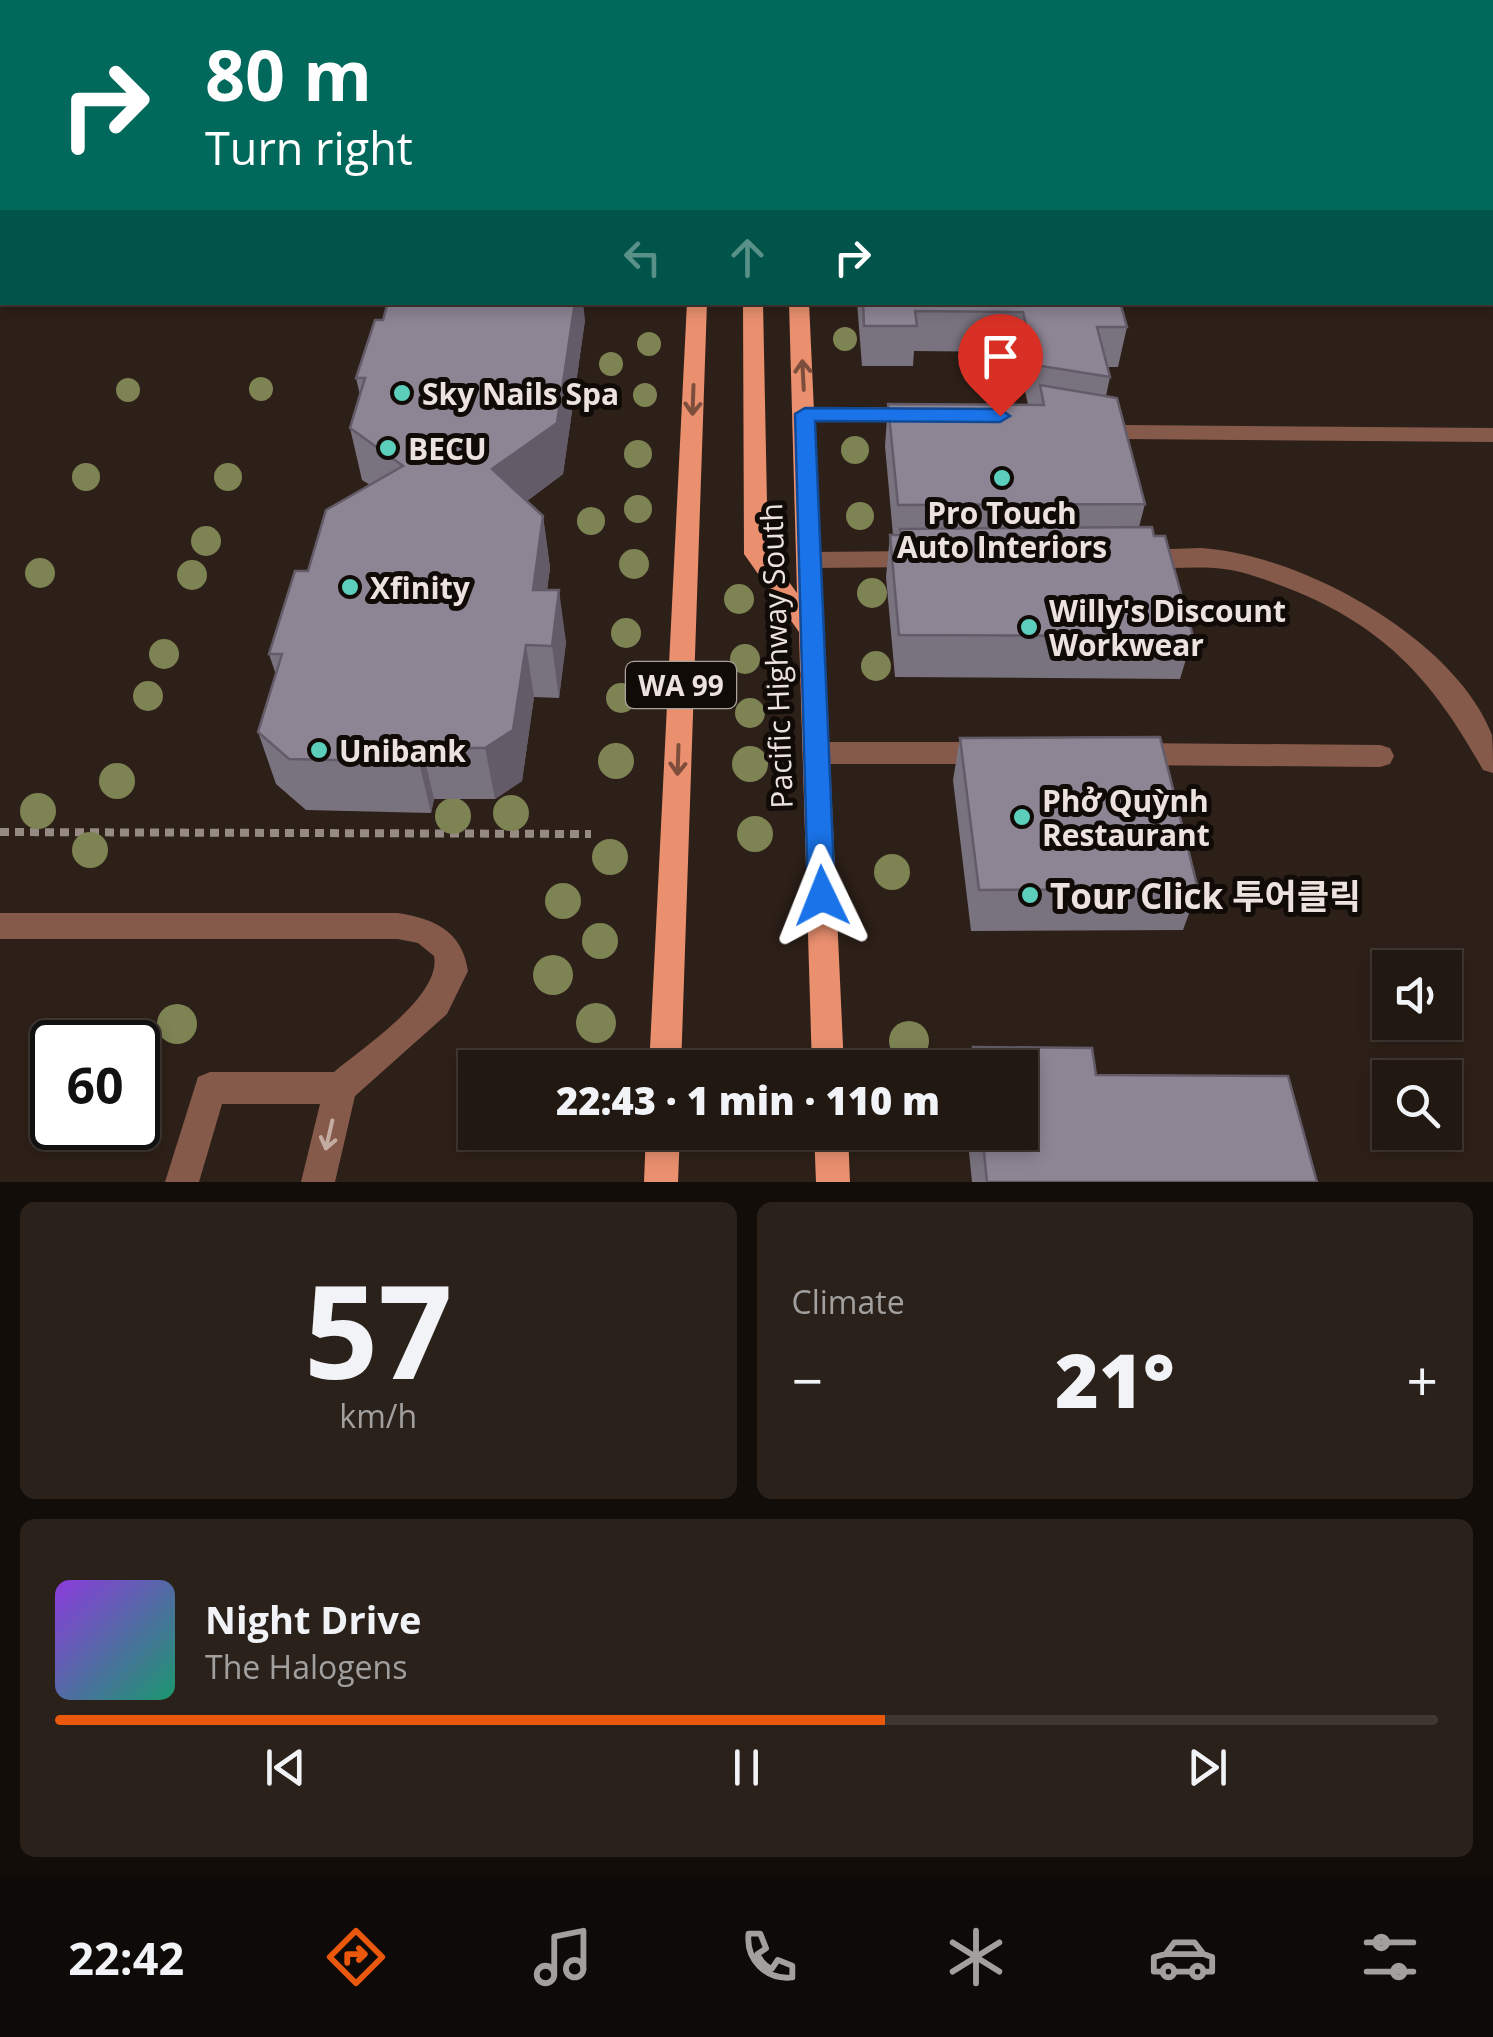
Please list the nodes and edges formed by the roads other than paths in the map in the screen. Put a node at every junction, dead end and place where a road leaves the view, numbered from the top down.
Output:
1 (696, 305) edge
2 (753, 305) edge
3 (799, 305) edge
4 (805, 414) junction
5 (940, 415) edge
6 (1070, 422) edge
7 (1493, 435) edge
8 (1112, 558) edge
9 (937, 559) edge
10 (810, 560) junction
11 (814, 634) junction
12 (817, 753) junction
13 (1014, 753) edge
14 (1094, 754) edge
15 (1380, 756) dead end
16 (1493, 762) edge
17 (0, 926) edge
18 (667, 1050) edge
19 (827, 1050) edge
20 (340, 1088) junction
21 (662, 1150) edge
22 (832, 1150) edge
23 (182, 1182) edge
24 (318, 1182) edge
25 (661, 1182) edge
26 (833, 1182) edge

1 -> 18 main road, WA 99
2 - 11 main road
4 -> 3 main road, Pacific Highway South
4 - 5 lane
4 - 10 main road, Pacific Highway South
6 - 7 lane
8 - 16 lane
9 - 10 lane
10 - 11 main road, Pacific Highway South
11 - 12 main road, Pacific Highway South
12 - 13 lane
12 - 19 main road, Pacific Highway South
14 - 15 lane
17 - 20 lane
20 - 23 lane
20 -> 24 lane
21 - 25 main road
22 - 26 main road

